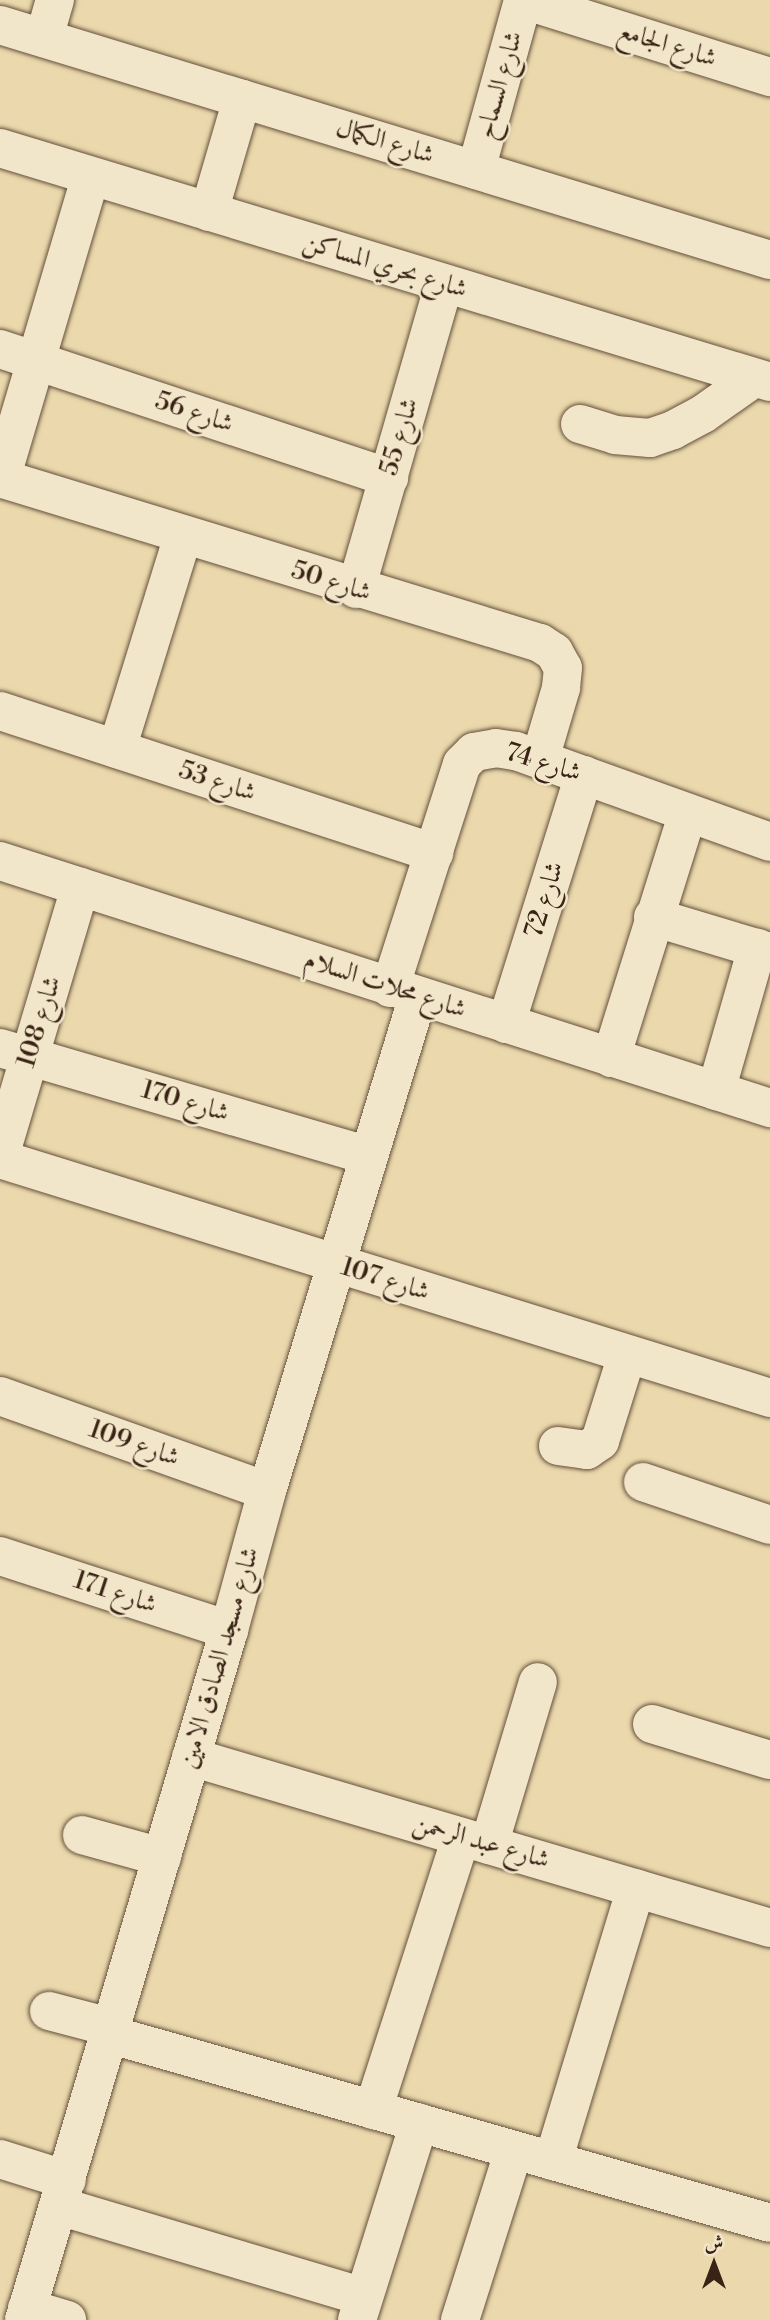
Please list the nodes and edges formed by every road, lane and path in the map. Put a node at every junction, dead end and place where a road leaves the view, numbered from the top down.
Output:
1 (55, 0) edge
2 (524, 0) edge
3 (0, 25) edge
4 (44, 38) junction
5 (770, 77) edge
6 (242, 99) junction
7 (0, 148) edge
8 (476, 170) junction
9 (91, 176) junction
10 (209, 212) junction
11 (770, 260) edge
12 (444, 285) junction
13 (0, 349) edge
14 (37, 362) junction
15 (762, 380) edge
16 (580, 425) dead end
17 (389, 478) junction
18 (1, 479) edge
19 (183, 536) junction
20 (356, 589) junction
21 (0, 710) edge
22 (117, 749) junction
23 (540, 759) junction
24 (584, 775) junction
25 (688, 813) junction
26 (770, 842) edge
27 (434, 853) junction
28 (0, 861) edge
29 (80, 887) junction
30 (653, 917) junction
31 (764, 950) edge
32 (404, 992) junction
33 (506, 1024) junction
34 (15, 1052) edge
35 (611, 1058) junction
36 (716, 1091) junction
37 (770, 1108) edge
38 (369, 1156) junction
39 (0, 1157) edge
40 (337, 1265) junction
41 (626, 1355) junction
42 (0, 1396) edge
43 (770, 1398) edge
44 (558, 1446) dead end
45 (643, 1482) dead end
46 (267, 1491) junction
47 (770, 1525) edge
48 (0, 1556) edge
49 (229, 1630) junction
50 (538, 1682) dead end
51 (652, 1724) dead end
52 (191, 1757) junction
53 (770, 1760) edge
54 (82, 1835) dead end
55 (475, 1841) junction
56 (162, 1857) junction
57 (636, 1888) junction
58 (770, 1928) edge
59 (49, 2011) dead end
60 (109, 2031) junction
61 (373, 2110) junction
62 (419, 2123) junction
63 (514, 2150) junction
64 (0, 2159) edge
65 (553, 2161) junction
66 (63, 2193) junction
67 (770, 2224) edge
68 (361, 2308) edge
69 (25, 2314) edge
70 (67, 2320) edge
71 (460, 2320) edge

1 - 4 street
2 - 5 street, شارع الجامع
2 - 8 street, شارع السماح
3 - 4 street, شارع الكمال
4 - 6 street, شارع الكمال
6 - 8 street, شارع الكمال
6 - 10 street
7 - 9 street, شارع بحري المساكن
8 - 11 street, شارع الكمال
9 - 10 street, شارع بحري المساكن
9 - 14 street
10 - 12 street, شارع بحري المساكن
12 - 15 street, شارع بحري المساكن
12 - 17 street, شارع 55
13 - 14 street, شارع 56
14 - 17 street, شارع 56
14 - 18 street
15 - 16 street
17 - 20 street, شارع 55
18 - 19 street, شارع 50
19 - 20 street, شارع 50
19 - 22 street
20 - 23 street, شارع 50
21 - 22 street, شارع 53
22 - 27 street, شارع 53
23 - 24 street, شارع 74
23 - 27 street, شارع 74
24 - 25 street, شارع 74
24 - 33 street, شارع 72
25 - 26 street, شارع 74
25 - 30 street
27 - 32 street, شارع 74
28 - 29 street, شارع محلات السلام
29 - 32 street, شارع محلات السلام
29 - 34 street, شارع 108
30 - 31 street
30 - 35 street
31 - 36 street
32 - 33 street, شارع محلات السلام
32 - 38 street, شارع مسجد الصادق الامين
33 - 35 street, شارع محلات السلام
34 - 38 street, شارع 170
34 - 39 street, شارع 108
35 - 36 street, شارع محلات السلام
36 - 37 street, شارع محلات السلام
38 - 40 street, شارع مسجد الصادق الامين
39 - 40 street, شارع 107
40 - 41 street, شارع 107
40 - 46 street, شارع مسجد الصادق الامين
41 - 43 street, شارع 107
41 - 44 street
42 - 46 street, شارع 109
45 - 47 street
46 - 49 street, شارع مسجد الصادق الامين
48 - 49 street, شارع 171
49 - 52 street, شارع مسجد الصادق الامين
50 - 55 street
51 - 53 street
52 - 55 street, شارع عبد الرحمن
52 - 56 street, شارع مسجد الصادق الامين
54 - 56 street
55 - 57 street, شارع عبد الرحمن
55 - 61 street
56 - 60 street, شارع مسجد الصادق الامين
57 - 58 street, شارع عبد الرحمن
57 - 65 street
59 - 60 street
60 - 61 street
60 - 66 street, شارع مسجد الصادق الامين
61 - 62 street
62 - 63 street
62 - 68 street
63 - 65 street
63 - 71 street
64 - 66 street
65 - 67 street
66 - 68 street
66 - 69 street, شارع مسجد الصادق الامين
69 - 70 street

